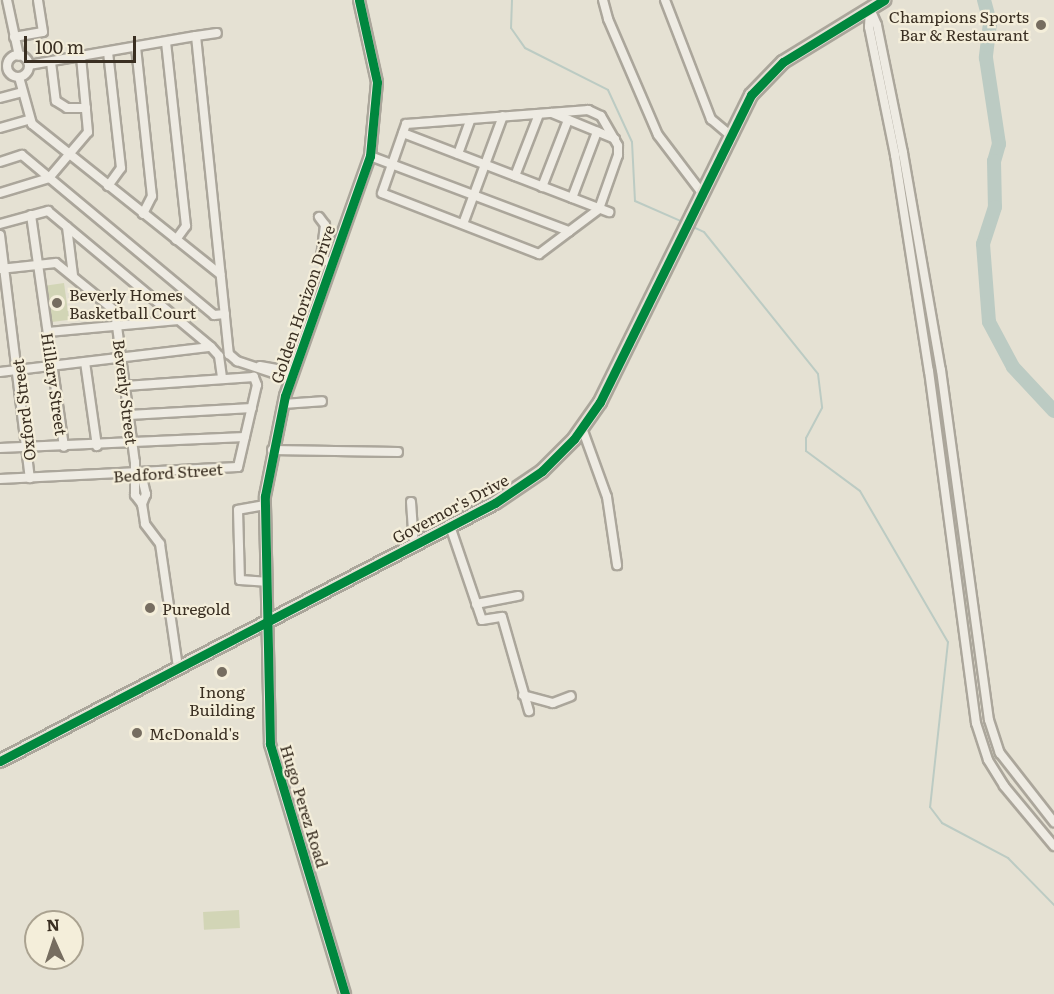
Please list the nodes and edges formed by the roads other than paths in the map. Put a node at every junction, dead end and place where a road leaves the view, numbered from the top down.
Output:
1 (7, 0) edge
2 (38, 0) edge
3 (46, 0) edge
4 (359, 0) edge
5 (603, 0) edge
6 (665, 0) edge
7 (884, 0) edge
8 (870, 8) junction
9 (39, 10) junction
10 (218, 33) dead end
11 (196, 36) junction
12 (14, 37) junction
13 (166, 42) junction
14 (136, 47) junction
15 (108, 52) junction
16 (19, 56) junction
17 (81, 57) junction
18 (9, 62) junction
19 (51, 62) junction
20 (0, 64) edge
21 (29, 65) junction
22 (19, 77) junction
23 (22, 92) junction
24 (0, 98) edge
25 (86, 108) junction
26 (551, 113) junction
27 (538, 114) junction
28 (502, 117) junction
29 (471, 119) junction
30 (28, 120) junction
31 (568, 120) junction
32 (0, 128) edge
33 (597, 132) junction
34 (403, 133) junction
35 (730, 135) junction
36 (615, 139) junction
37 (458, 154) junction
38 (69, 156) junction
39 (370, 156) junction
40 (0, 162) edge
41 (392, 163) junction
42 (485, 164) junction
43 (515, 176) junction
44 (49, 178) junction
45 (108, 186) junction
46 (542, 187) junction
47 (0, 193) edge
48 (474, 194) junction
49 (700, 197) junction
50 (572, 198) junction
51 (599, 209) junction
52 (609, 213) dead end
53 (143, 214) junction
54 (31, 215) junction
55 (319, 217) dead end
56 (0, 224) edge
57 (463, 224) junction
58 (67, 227) junction
59 (569, 231) junction
60 (0, 236) edge
61 (176, 240) junction
62 (38, 264) junction
63 (331, 264) junction
64 (2, 269) edge
65 (220, 274) junction
66 (73, 275) junction
67 (225, 314) junction
68 (178, 320) junction
69 (117, 326) junction
70 (48, 332) junction
71 (211, 347) junction
72 (121, 358) junction
73 (85, 362) junction
74 (52, 366) junction
75 (18, 370) junction
76 (0, 372) edge
77 (292, 376) junction
78 (222, 378) junction
79 (125, 386) junction
80 (322, 401) dead end
81 (283, 404) junction
82 (252, 408) junction
83 (129, 415) junction
84 (582, 428) junction
85 (245, 437) junction
86 (133, 445) junction
87 (97, 446) junction
88 (29, 447) junction
89 (64, 447) junction
90 (0, 448) edge
91 (272, 450) junction
92 (398, 452) dead end
93 (137, 475) junction
94 (30, 478) junction
95 (0, 479) edge
96 (411, 502) dead end
97 (265, 505) junction
98 (450, 526) junction
99 (414, 544) junction
100 (617, 565) dead end
101 (266, 582) junction
102 (518, 596) dead end
103 (476, 604) junction
104 (266, 622) junction
105 (177, 667) junction
106 (523, 694) junction
107 (572, 696) dead end
108 (529, 711) dead end
109 (0, 760) edge
110 (1054, 822) edge
111 (1054, 846) edge
112 (345, 994) edge

1 - 12 street
2 - 9 street
3 - 9 street
4 - 39 street, Golden Horizon Drive
5 - 49 street
6 - 35 street
7 - 8 main road, Governor's Drive
8 - 35 main road, Governor's Drive
8 - 110 street
8 - 111 street
9 - 12 street
10 - 11 street
11 - 13 street
11 - 65 street
12 - 16 street
13 - 14 street
13 - 61 street
14 - 15 street
14 - 53 street
15 - 17 street
15 - 45 street
16 - 18 street
16 - 21 street
17 - 19 street
17 - 25 street
18 - 20 street
18 - 22 street
19 - 21 street
19 - 25 street
21 - 22 street
22 - 23 street
23 - 24 street
23 - 30 street
25 - 38 street
26 - 27 street
26 - 31 street
26 - 36 street
27 - 28 street
27 - 43 street
28 - 29 street
28 - 42 street
29 - 34 street
29 - 37 street
30 - 32 street
30 - 38 street
31 - 33 street
31 - 46 street
33 - 36 street
33 - 50 street
34 - 37 street
34 - 41 street
35 - 49 main road, Governor's Drive
36 - 51 street
37 - 42 street
38 - 44 street
38 - 45 street
39 - 41 street
39 - 63 street, Golden Horizon Drive
40 - 44 street
41 - 48 street
41 - 57 street
42 - 43 street
42 - 48 street
43 - 46 street
44 - 47 street
44 - 67 street
45 - 53 street
46 - 50 street
48 - 57 street
48 - 59 street
49 - 84 main road, Governor's Drive
50 - 51 street
51 - 52 street
51 - 59 street
53 - 61 street
54 - 56 street
54 - 58 street
54 - 62 street, Hillary Street
55 - 63 street
57 - 59 street
58 - 66 street
58 - 68 street
60 - 64 street, Oxford Street
61 - 65 street
62 - 64 street, Beverly Street
62 - 66 street, Beverly Street
62 - 70 street, Hillary Street
63 - 77 street, Golden Horizon Drive
64 - 75 street, Oxford Street
65 - 67 street
66 - 69 street, Beverly Street
67 - 77 street
68 - 69 street
68 - 71 street
69 - 70 street
69 - 72 street, Beverly Street
70 - 74 street, Hillary Street
71 - 72 street
71 - 78 street
72 - 73 street
72 - 79 street, Beverly Street
73 - 74 street
73 - 87 street
74 - 75 street
74 - 89 street, Hillary Street
75 - 76 street
75 - 88 street, Oxford Street
77 - 81 street, Golden Horizon Drive
78 - 79 street
78 - 82 street, Bedford Street
79 - 83 street, Beverly Street
80 - 81 street
81 - 91 street, Golden Horizon Drive
82 - 83 street
82 - 85 street, Bedford Street
83 - 86 street, Beverly Street
84 - 98 main road, Governor's Drive
84 - 100 street
85 - 86 street
85 - 93 street, Bedford Street
86 - 87 street
86 - 93 street, Beverly Street
87 - 89 street
88 - 89 street
88 - 90 street
88 - 94 street, Oxford Street
91 - 92 street
91 - 97 street, Golden Horizon Drive
93 - 94 street, Bedford Street
93 - 105 street, Beverly Street
94 - 95 street, Bedford Street
96 - 99 street
97 - 101 street, Golden Horizon Drive
97 - 101 street
98 - 99 main road, Governor's Drive
98 - 103 street
99 - 104 main road, Governor's Drive
101 - 104 street, Golden Horizon Drive
102 - 103 street
103 - 106 street
104 - 105 main road, Governor's Drive
104 - 112 street, Hugo Perez Road
105 - 109 main road, Governor's Drive
106 - 107 street
106 - 108 street

